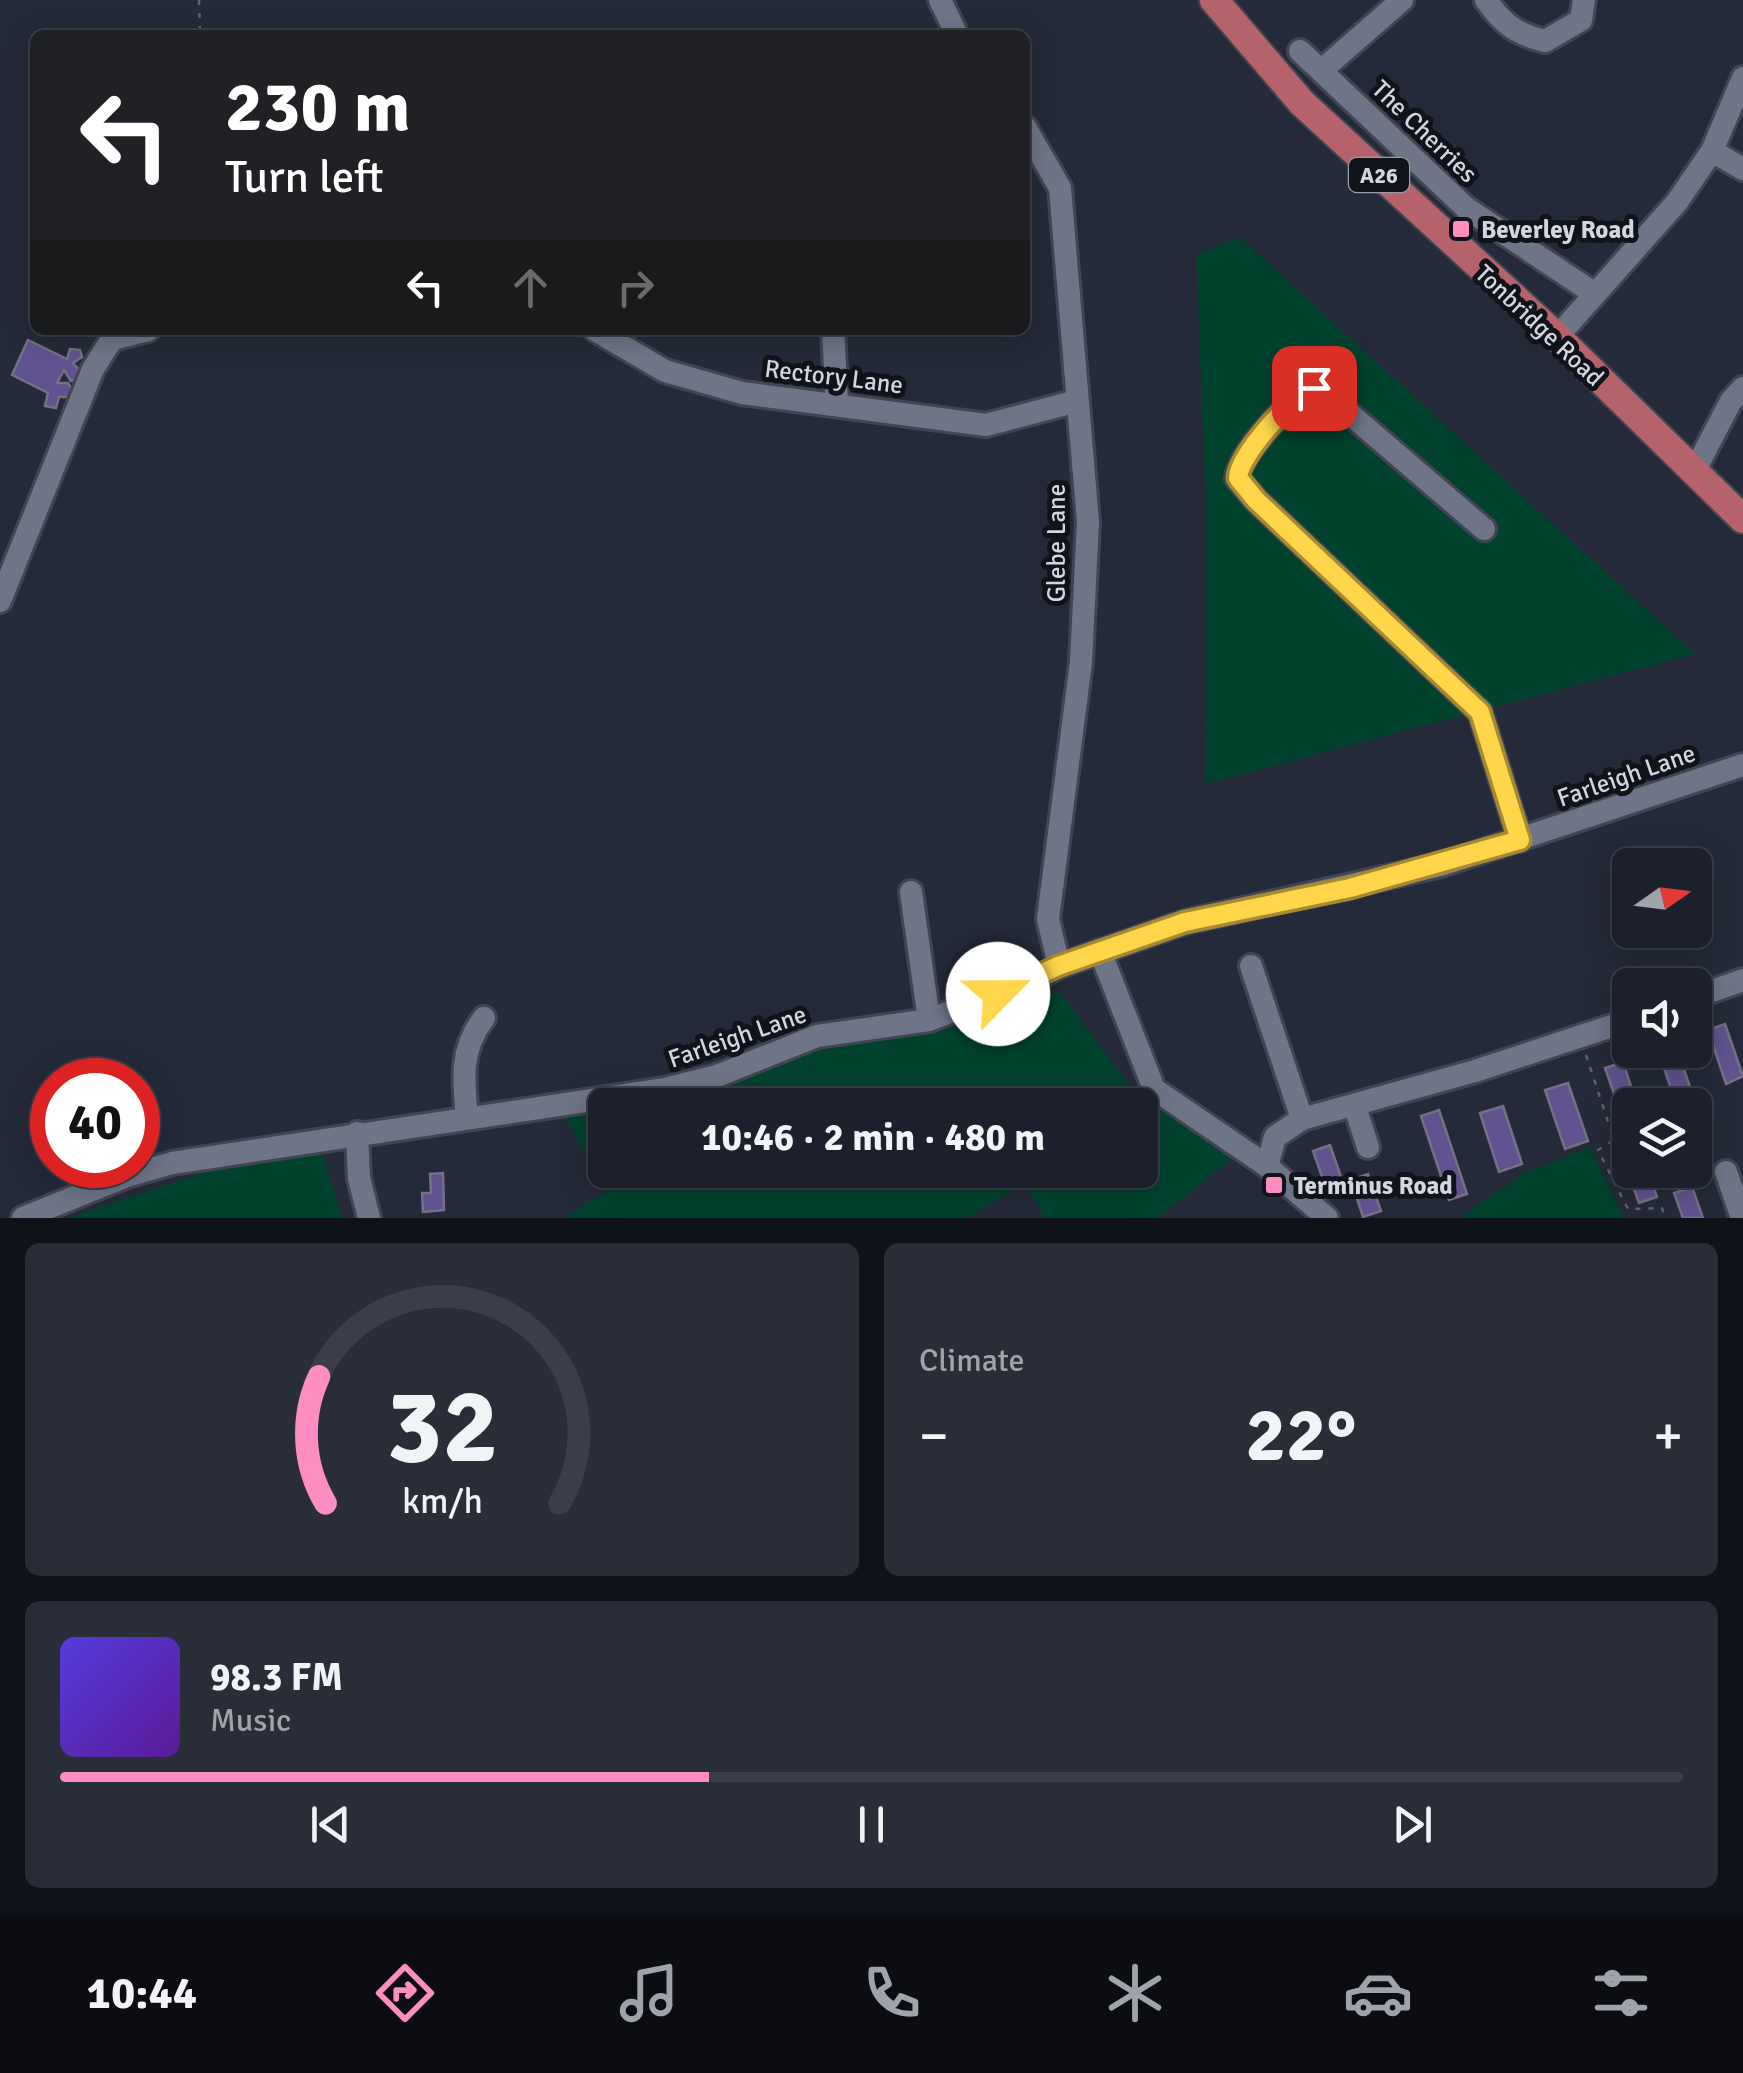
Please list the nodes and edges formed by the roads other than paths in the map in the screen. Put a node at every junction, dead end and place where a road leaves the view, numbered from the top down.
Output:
1 (940, 0) edge
2 (1214, 0) edge
3 (1402, 0) edge
4 (1486, 0) edge
5 (1584, 0) edge
6 (955, 30) edge
7 (1300, 51) dead end
8 (1322, 70) junction
9 (1743, 78) edge
10 (1030, 136) edge
11 (1712, 151) junction
12 (1743, 169) edge
13 (1594, 294) junction
14 (128, 335) edge
15 (604, 335) edge
16 (834, 335) edge
17 (1557, 337) junction
18 (1743, 388) edge
19 (1077, 401) junction
20 (837, 403) junction
21 (1694, 472) junction
22 (1743, 519) edge
23 (1484, 529) dead end
24 (0, 601) edge
25 (1743, 765) edge
26 (1520, 840) junction
27 (911, 892) dead end
28 (1100, 951) junction
29 (1058, 966) junction
30 (1251, 966) dead end
31 (1743, 980) edge
32 (1712, 991) edge
33 (484, 1018) dead end
34 (929, 1020) junction
35 (1612, 1026) edge
36 (1356, 1107) junction
37 (467, 1117) junction
38 (1302, 1119) junction
39 (357, 1134) junction
40 (1368, 1147) dead end
41 (1267, 1166) junction
42 (1726, 1172) dead end
43 (23, 1218) edge
44 (369, 1218) edge
45 (1327, 1218) edge
46 (1742, 1218) edge

1 - 6 street
2 - 17 main road, Tonbridge Road / A26
3 - 8 street
4 - 5 street
7 - 8 street, The Cherries
8 - 13 street, The Cherries
9 - 11 street
10 - 19 street, Glebe Lane
11 - 12 street
11 - 13 street
13 - 17 street
14 - 24 street
15 - 20 street, Rectory Lane
16 - 20 street
17 - 21 main road, Tonbridge Road / A26
18 - 21 street
19 - 20 street, Rectory Lane
19 - 29 street, Glebe Lane
21 - 22 main road, Tonbridge Road / A26
23 - 26 street
25 - 26 street, Farleigh Lane
26 - 28 street, Farleigh Lane
27 - 34 street
28 - 29 street, Farleigh Lane
28 - 41 street
29 - 34 street, Farleigh Lane
30 - 38 street
31 - 32 street
33 - 37 street
34 - 37 street, Farleigh Lane
35 - 36 street
36 - 38 street
36 - 40 street
37 - 39 street, Farleigh Lane
38 - 41 street
39 - 43 street, Farleigh Lane
39 - 44 street
41 - 45 street
42 - 46 street

